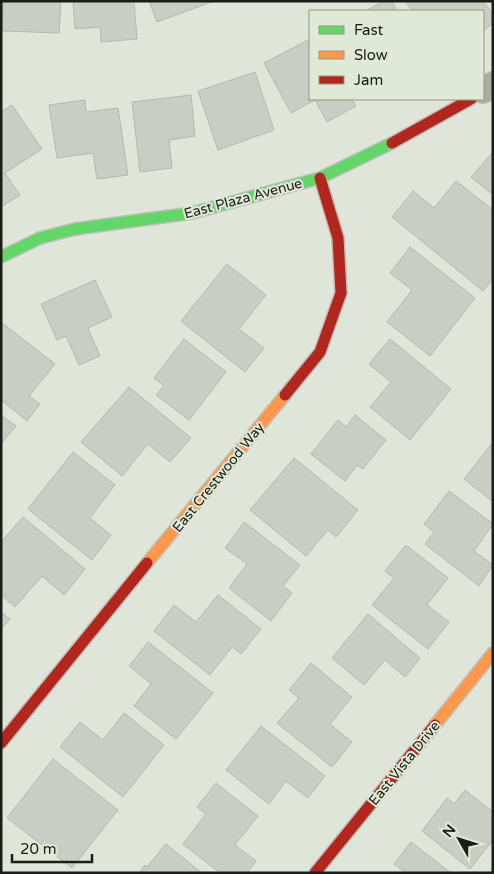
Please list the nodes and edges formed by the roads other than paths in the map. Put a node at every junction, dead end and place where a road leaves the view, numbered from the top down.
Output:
1 (469, 100) edge
2 (320, 178) junction
3 (1, 256) edge
4 (493, 653) edge
5 (1, 743) edge
6 (315, 873) edge

1 - 2 street, East Plaza Avenue
2 - 3 street, East Plaza Avenue
2 - 5 street, East Crestwood Way
4 - 6 street, East Vista Drive

